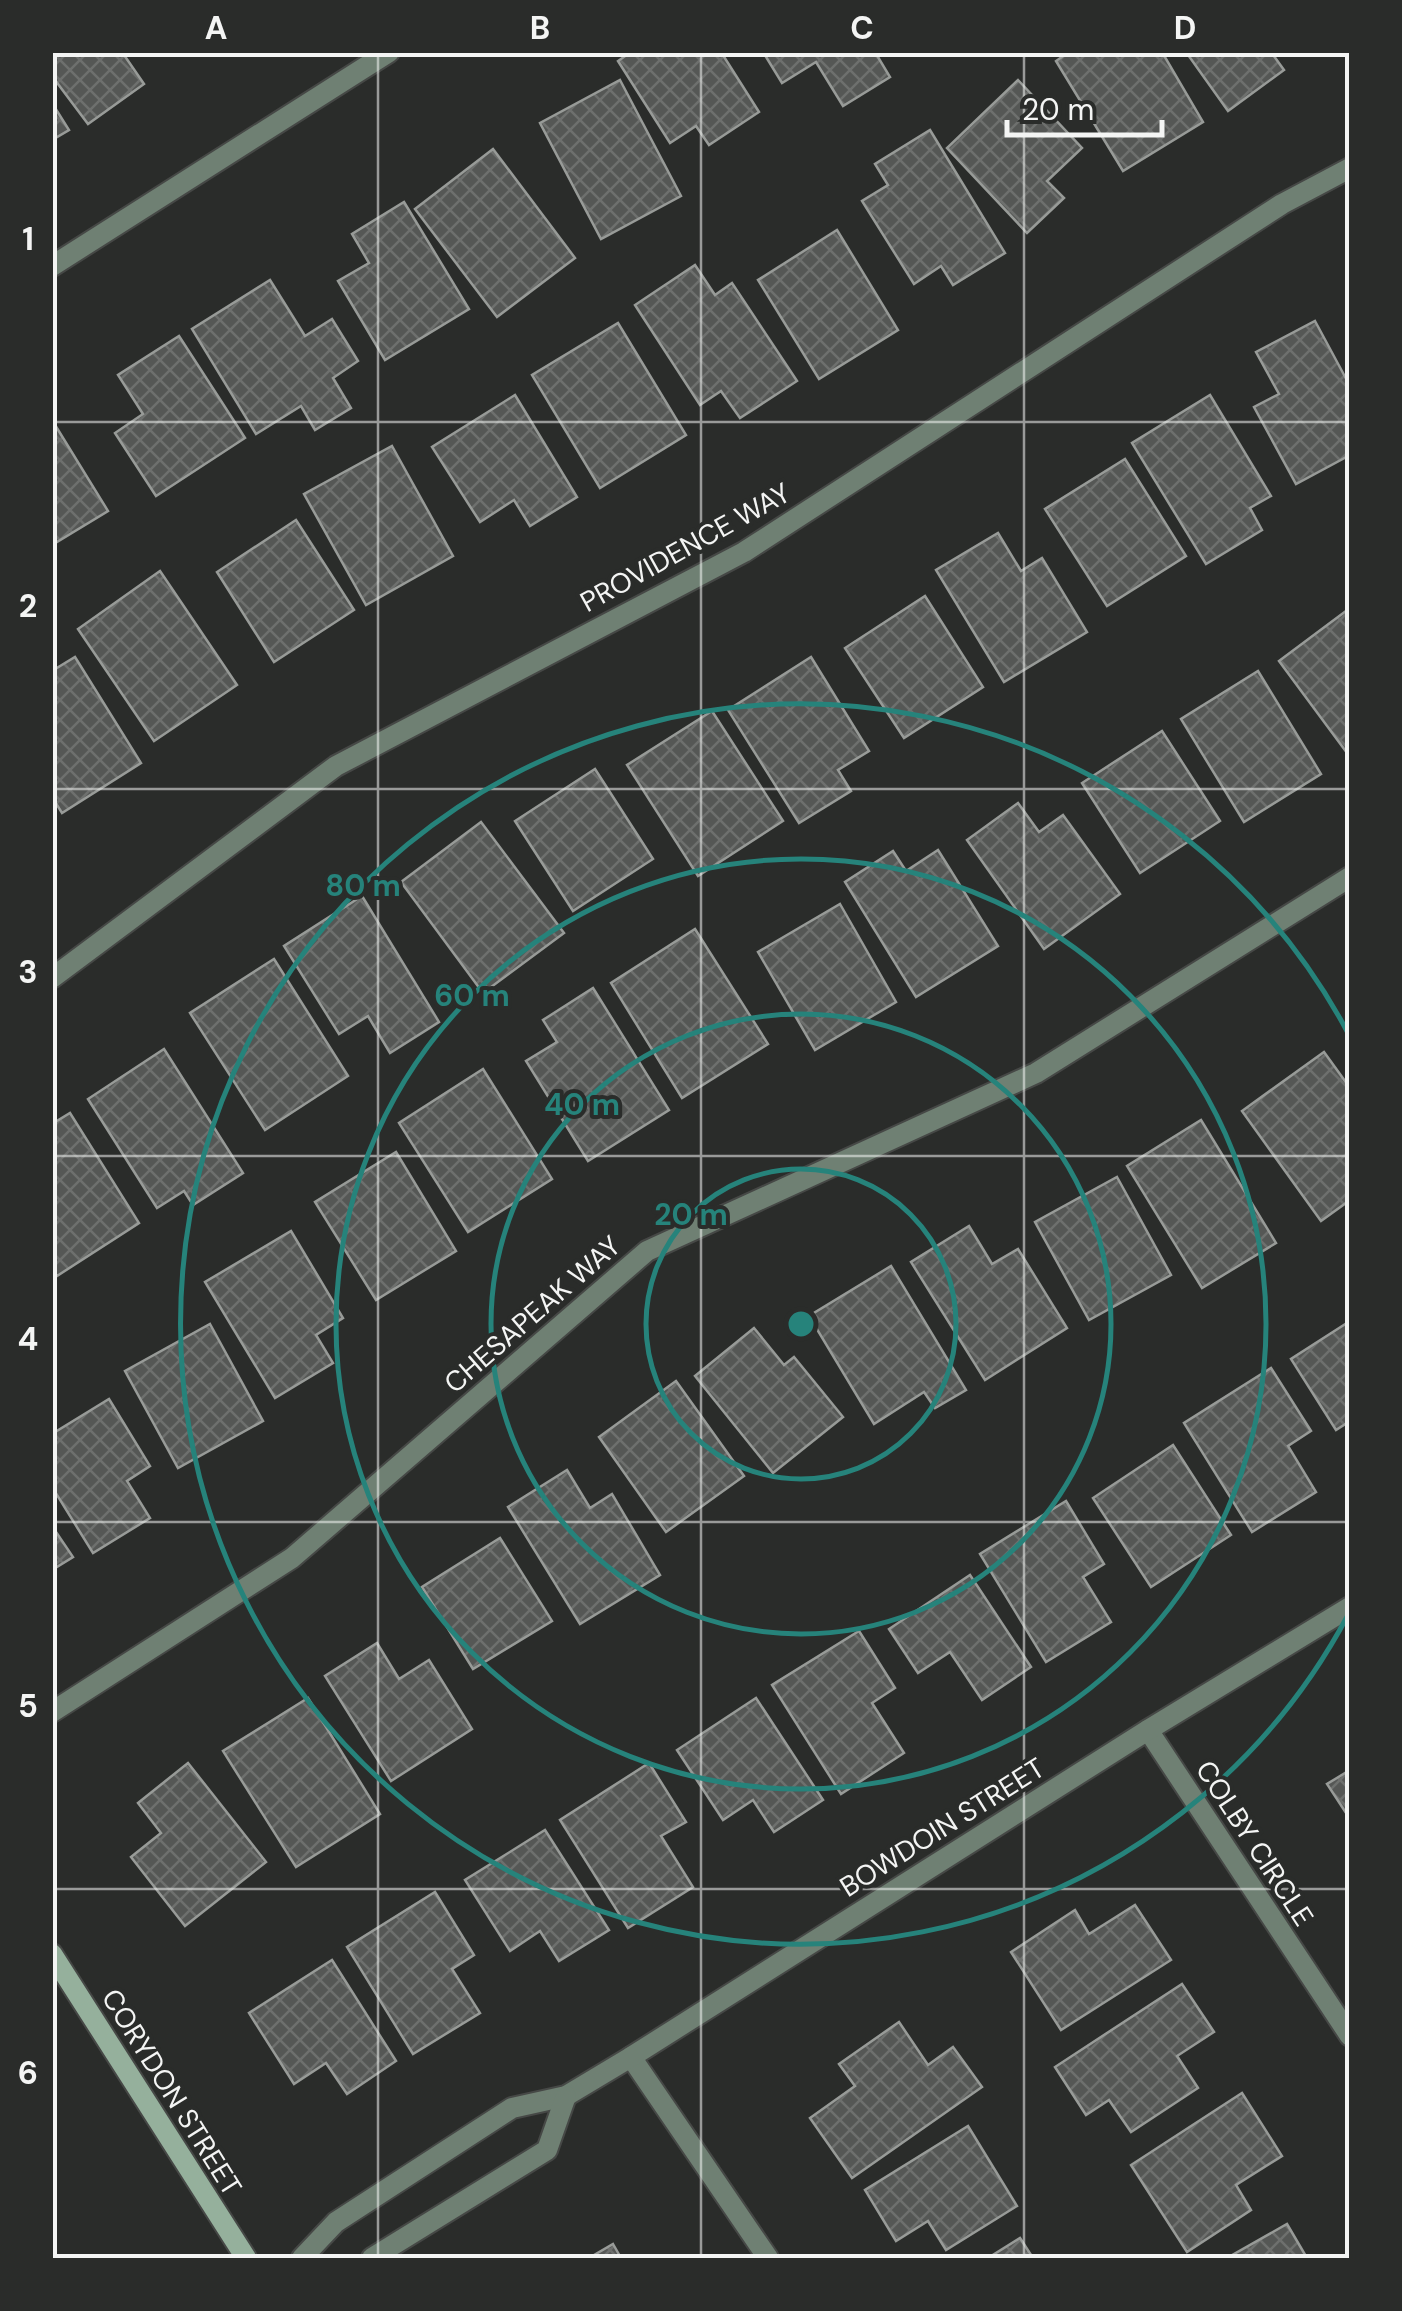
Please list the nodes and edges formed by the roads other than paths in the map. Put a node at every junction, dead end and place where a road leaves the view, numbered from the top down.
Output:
1 (390, 52) edge
2 (1350, 168) edge
3 (52, 266) edge
4 (1350, 878) edge
5 (52, 978) edge
6 (1350, 1607) edge
7 (52, 1712) edge
8 (1148, 1730) junction
9 (52, 1954) edge
10 (1350, 2036) edge
11 (632, 2057) junction
12 (566, 2096) junction
13 (246, 2258) edge
14 (302, 2258) edge
15 (372, 2258) edge
16 (768, 2258) edge

1 - 3 street
2 - 5 street, PROVIDENCE WAY
4 - 7 street, CHESAPEAK WAY
6 - 8 street, BOWDOIN STREET
8 - 10 street, COLBY CIRCLE
8 - 11 street, BOWDOIN STREET
9 - 13 main road, CORYDON STREET
11 - 12 street, BOWDOIN STREET
11 - 16 street
12 - 14 street, BOWDOIN STREET
12 - 15 street

